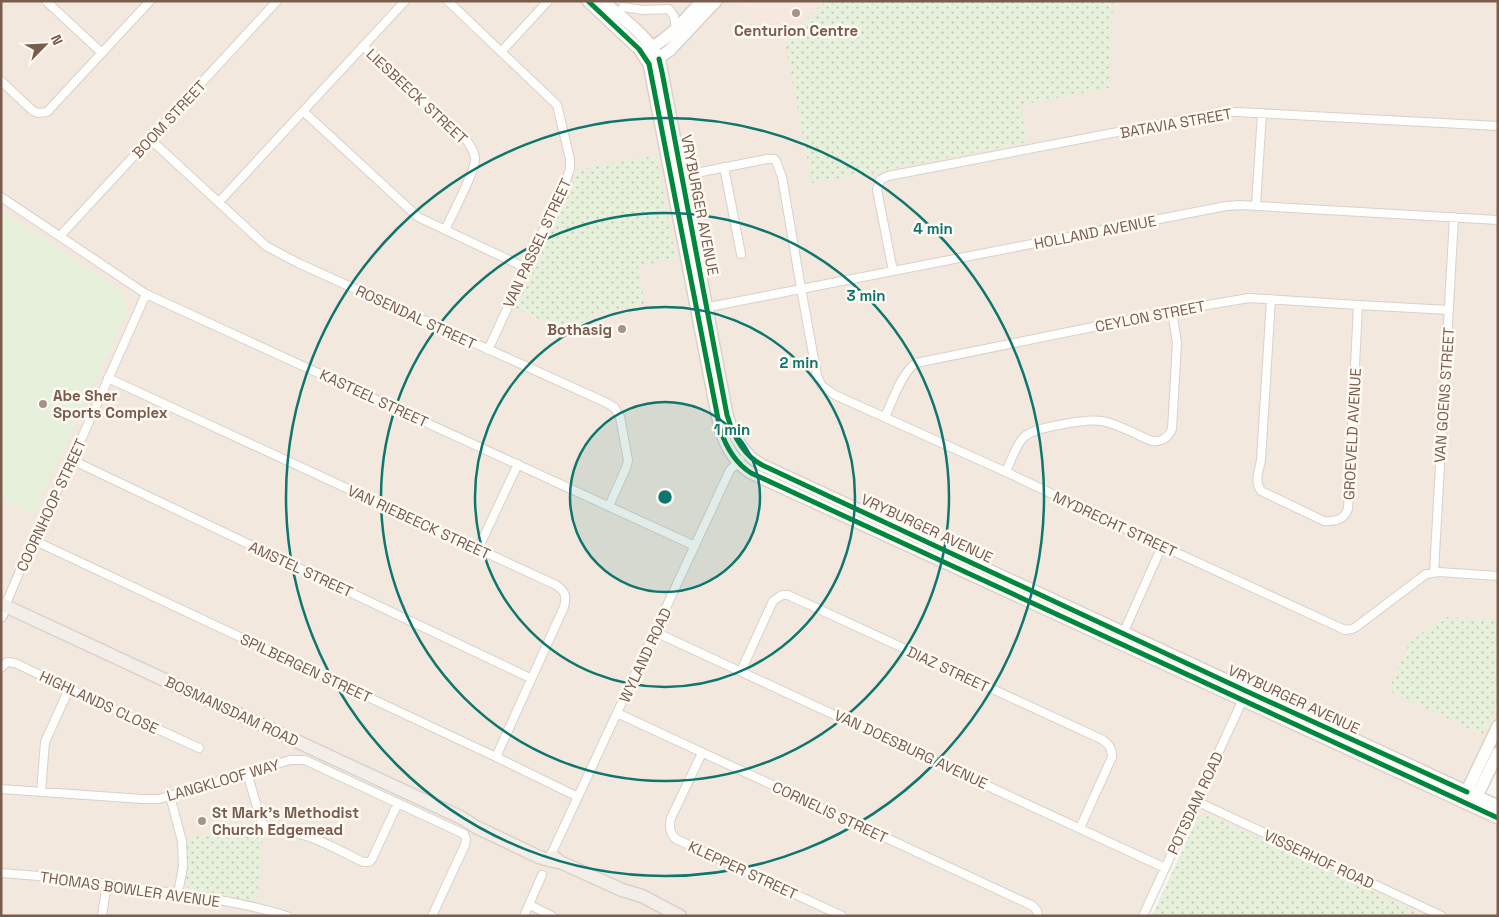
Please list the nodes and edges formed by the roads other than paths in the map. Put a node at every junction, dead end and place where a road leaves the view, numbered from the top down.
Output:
1 (46, 1) edge
2 (150, 1) edge
3 (277, 1) edge
4 (405, 1) edge
5 (448, 1) edge
6 (548, 1) edge
7 (588, 1) edge
8 (603, 1) edge
9 (702, 1) edge
10 (716, 1) edge
11 (623, 6) dead end
12 (676, 30) junction
13 (363, 46) junction
14 (647, 50) junction
15 (501, 52) junction
16 (102, 53) junction
17 (654, 62) junction
18 (1, 81) edge
19 (303, 111) junction
20 (1262, 113) junction
21 (1498, 126) edge
22 (150, 139) junction
23 (724, 167) junction
24 (681, 176) junction
25 (1, 197) edge
26 (219, 202) junction
27 (1256, 206) junction
28 (1454, 217) junction
29 (1498, 220) edge
30 (445, 230) junction
31 (60, 236) junction
32 (741, 254) dead end
33 (526, 268) junction
34 (892, 271) junction
35 (801, 288) junction
36 (146, 294) junction
37 (1271, 299) junction
38 (1358, 306) junction
39 (702, 308) junction
40 (1449, 310) junction
41 (1172, 311) junction
42 (488, 350) junction
43 (108, 378) junction
44 (884, 417) junction
45 (747, 453) junction
46 (72, 460) junction
47 (738, 462) junction
48 (518, 464) junction
49 (1006, 472) junction
50 (608, 506) junction
51 (33, 540) junction
52 (696, 546) junction
53 (1162, 546) junction
54 (478, 549) junction
55 (1434, 572) junction
56 (1498, 576) edge
57 (3, 609) edge
58 (655, 632) junction
59 (1121, 637) junction
60 (1, 668) edge
61 (741, 671) junction
62 (530, 678) junction
63 (69, 689) junction
64 (1245, 695) junction
65 (617, 713) junction
66 (1498, 726) edge
67 (198, 748) dead end
68 (702, 753) junction
69 (1498, 753) edge
70 (496, 756) junction
71 (247, 773) junction
72 (1, 789) edge
73 (41, 792) junction
74 (170, 796) junction
75 (578, 798) junction
76 (1470, 799) junction
77 (1196, 802) junction
78 (398, 803) junction
79 (1498, 806) edge
80 (1498, 818) edge
81 (461, 825) junction
82 (1080, 828) junction
83 (553, 859) junction
84 (1165, 868) junction
85 (1, 874) edge
86 (542, 874) dead end
87 (107, 883) junction
88 (622, 890) junction
89 (178, 894) junction
90 (530, 905) junction
91 (102, 916) edge
92 (287, 916) edge
93 (432, 916) edge
94 (524, 916) edge
95 (552, 916) edge
96 (666, 916) edge
97 (680, 916) edge
98 (842, 916) edge
99 (1038, 916) edge
100 (1143, 916) edge
101 (1442, 916) edge

1 - 16 street
2 - 16 street
3 - 22 street, BOOM STREET
4 - 13 street
5 - 15 street, VAN PASSEL STREET
6 - 15 street
7 - 14 street, VRYBURGER AVENUE
8 - 14 street, VRYBURGER AVENUE
9 - 12 street
10 - 17 street
11 - 12 street
12 - 14 street
13 - 19 street
13 - 30 street, LIESBEECK STREET
14 - 17 street, VRYBURGER AVENUE
15 - 33 street, VAN PASSEL STREET
16 - 18 street
17 - 24 street, VRYBURGER AVENUE
17 - 39 street, VRYBURGER AVENUE
19 - 26 street
19 - 30 street
20 - 21 street, BATAVIA STREET
20 - 27 street
20 - 34 street, BATAVIA STREET
22 - 26 street, ROSENDAL STREET
22 - 31 street, BOOM STREET
23 - 24 street
23 - 32 street
23 - 35 street
24 - 39 street, VRYBURGER AVENUE
25 - 31 street, KASTEEL STREET
26 - 42 street, ROSENDAL STREET
27 - 28 street, HOLLAND AVENUE
27 - 34 street, HOLLAND AVENUE
28 - 29 street, HOLLAND AVENUE
28 - 40 street, VAN GOENS STREET
30 - 33 street
31 - 36 street, KASTEEL STREET
33 - 42 street, VAN PASSEL STREET
34 - 35 street, HOLLAND AVENUE
35 - 39 street, HOLLAND AVENUE
35 - 44 street, MYDRECHT STREET
36 - 43 street, COORNHOOP STREET
36 - 48 street, KASTEEL STREET
37 - 38 street, CEYLON STREET
37 - 38 street, GROEVELD AVENUE
37 - 41 street, CEYLON STREET
38 - 40 street, CEYLON STREET
39 - 45 street, VRYBURGER AVENUE
39 - 47 street, VRYBURGER AVENUE
40 - 55 street, VAN GOENS STREET
41 - 44 street, CEYLON STREET
41 - 49 street
42 - 50 street, ROSENDAL STREET
43 - 46 street, COORNHOOP STREET
43 - 54 street, VAN RIEBEECK STREET
44 - 49 street, MYDRECHT STREET
45 - 47 street, WYLAND ROAD
45 - 59 street, VRYBURGER AVENUE
46 - 51 street, COORNHOOP STREET
46 - 62 street, AMSTEL STREET
47 - 52 street, WYLAND ROAD
47 - 59 street, VRYBURGER AVENUE
48 - 50 street, KASTEEL STREET
48 - 54 street
49 - 53 street, MYDRECHT STREET
50 - 52 street, KASTEEL STREET
51 - 57 street, COORNHOOP STREET
51 - 70 street, SPILBERGEN STREET
52 - 58 street, WYLAND ROAD
53 - 55 street, MYDRECHT STREET
53 - 59 street
54 - 62 street, VAN RIEBEECK STREET
55 - 56 street
57 - 81 main road, BOSMANSDAM ROAD
58 - 61 street, VAN DOESBURG AVENUE
58 - 65 street, WYLAND ROAD
59 - 64 street, VRYBURGER AVENUE
60 - 63 street, HIGHLANDS CLOSE
61 - 82 street, VAN DOESBURG AVENUE
61 - 82 street, DIAZ STREET
62 - 70 street, VAN RIEBEECK STREET
63 - 67 street, HIGHLANDS CLOSE
63 - 73 street
64 - 76 street, VRYBURGER AVENUE
64 - 77 street, POTSDAM ROAD
65 - 68 street, CORNELIS STREET
65 - 75 street, WYLAND ROAD
66 - 76 street
68 - 98 street, KLEPPER STREET
68 - 99 street, CORNELIS STREET
69 - 76 street
70 - 75 street, SPILBERGEN STREET
71 - 74 street, LANGKLOOF WAY
71 - 78 street, LANGKLOOF WAY
71 - 78 street
72 - 73 street, LANGKLOOF WAY
73 - 74 street, LANGKLOOF WAY
74 - 89 street
75 - 83 street, WYLAND ROAD
76 - 79 street, VRYBURGER AVENUE
76 - 80 street, VRYBURGER AVENUE
77 - 84 street, POTSDAM ROAD
77 - 101 street, VISSERHOF ROAD
78 - 81 street, LANGKLOOF WAY
81 - 83 main road, BOSMANSDAM ROAD
81 - 93 street
82 - 84 street, VAN DOESBURG AVENUE
83 - 88 main road, BOSMANSDAM ROAD
84 - 100 street, POTSDAM ROAD
85 - 87 street, THOMAS BOWLER AVENUE
86 - 90 street
87 - 89 street, THOMAS BOWLER AVENUE
87 - 91 street
88 - 96 main road, BOSMANSDAM ROAD
88 - 97 main road, BOSMANSDAM ROAD
89 - 92 street, THOMAS BOWLER AVENUE
90 - 94 street
90 - 95 street

